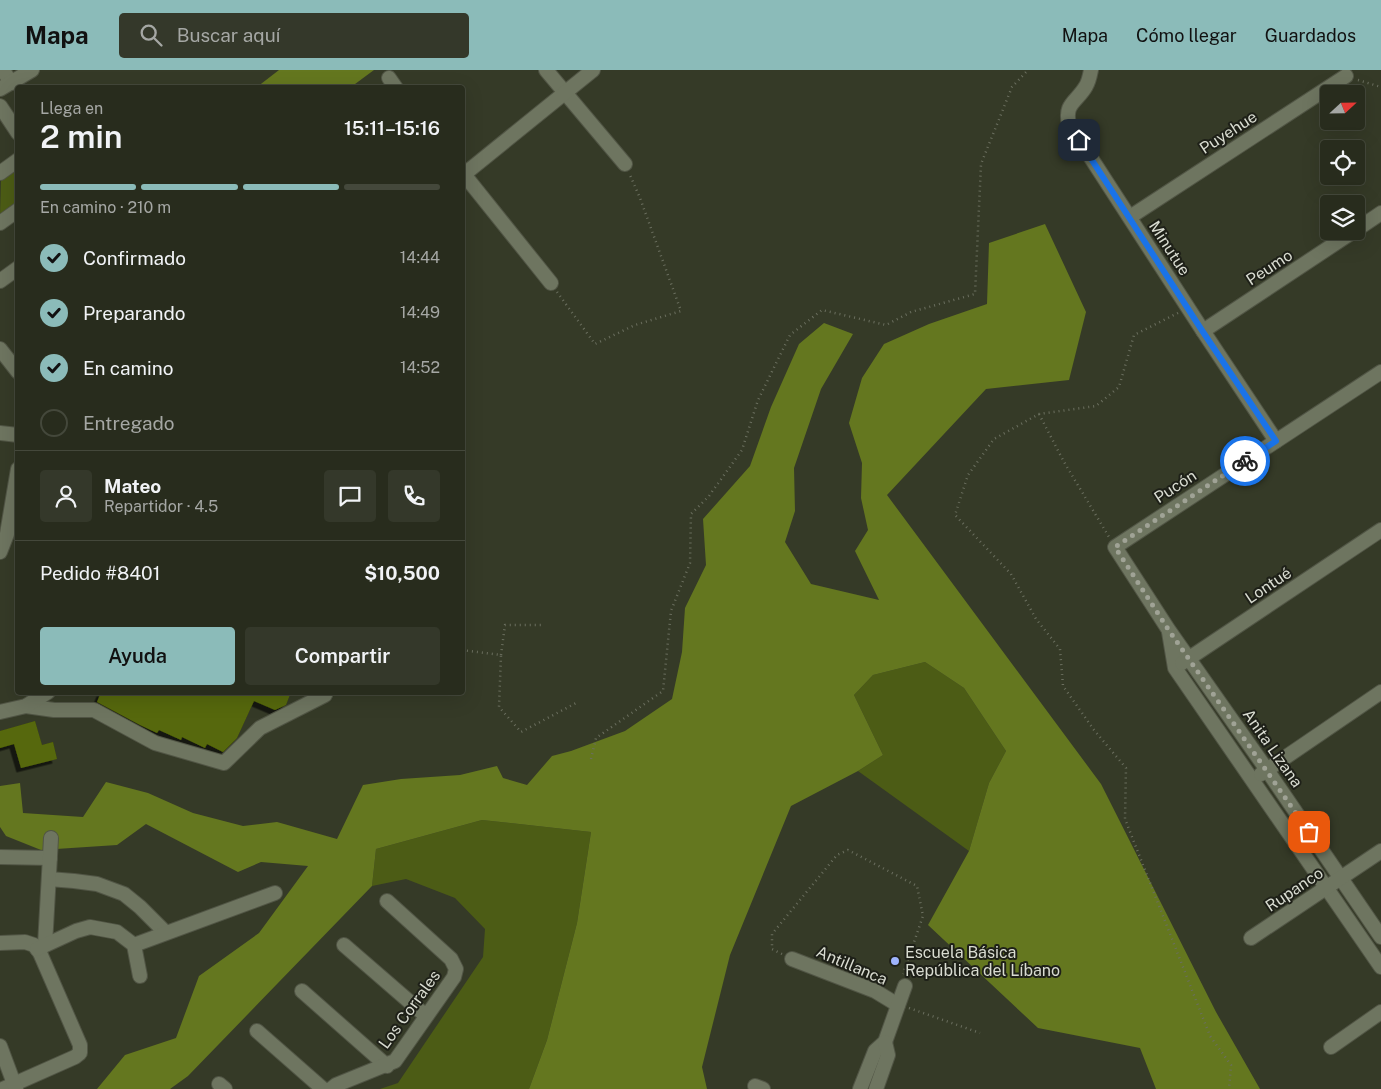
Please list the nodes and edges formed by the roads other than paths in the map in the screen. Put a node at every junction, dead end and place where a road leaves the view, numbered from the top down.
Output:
1 (3, 70) edge
2 (32, 70) edge
3 (546, 70) edge
4 (592, 70) edge
5 (1091, 70) edge
6 (1346, 76) road end
7 (6, 86) edge
8 (566, 92) junction
9 (0, 106) edge
10 (15, 128) edge
11 (15, 162) edge
12 (625, 164) road end
13 (465, 172) edge
14 (0, 173) edge
15 (465, 176) edge
16 (15, 212) edge
17 (1381, 214) edge
18 (1130, 218) junction
19 (0, 223) edge
20 (1365, 224) edge
21 (1341, 240) edge
22 (15, 270) edge
23 (0, 281) edge
24 (551, 283) road end
25 (1203, 332) junction
26 (0, 349) edge
27 (15, 368) edge
28 (1381, 372) edge
29 (0, 433) edge
30 (15, 435) edge
31 (1276, 441) junction
32 (15, 487) edge
33 (1381, 530) edge
34 (1115, 547) joint
35 (0, 552) edge
36 (1168, 629) junction
37 (1190, 659) junction
38 (1175, 668) junction
39 (1381, 692) edge
40 (43, 695) edge
41 (325, 695) edge
42 (26, 706) junction
43 (0, 712) edge
44 (1267, 770) junction
45 (1253, 780) junction
46 (51, 838) dead end
47 (1381, 851) edge
48 (0, 857) edge
49 (50, 858) junction
50 (1341, 878) junction
51 (49, 879) junction
52 (1327, 887) junction
53 (274, 893) dead end
54 (387, 901) dead end
55 (165, 932) junction
56 (1381, 937) edge
57 (1252, 938) dead end
58 (0, 943) edge
59 (134, 945) junction
60 (344, 945) dead end
61 (39, 946) junction
62 (792, 959) dead end
63 (1381, 967) edge
64 (140, 976) dead end
65 (905, 986) road end
66 (302, 991) dead end
67 (898, 1005) junction
68 (1381, 1012) edge
69 (426, 1016) junction
70 (257, 1031) dead end
71 (885, 1042) junction
72 (0, 1046) edge
73 (1330, 1047) dead end
74 (387, 1066) junction
75 (12, 1087) edge
76 (323, 1089) edge
77 (331, 1089) edge
78 (860, 1089) edge
79 (876, 1089) edge

1 - 7 street
2 - 7 street
3 - 8 street
4 - 8 street
5 - 18 street, Minutue
6 - 18 street, Puyehue
8 - 12 street
8 - 13 street
9 - 10 street
11 - 14 street
15 - 24 street
16 - 19 street
17 - 20 street, Peumo
18 - 25 street, Minutue
21 - 25 street, Peumo
22 - 23 street
25 - 31 street, Minutue
26 - 27 street
28 - 31 street, Pucón
29 - 30 street
31 - 34 street, Pucón
32 - 35 street
33 - 37 street, Lontué
34 - 36 street, Anita Lizana
36 - 37 street, Anita Lizana
36 - 38 street, Anita Lizana
37 - 38 street, Lontué
37 - 44 street, Anita Lizana
38 - 45 street, Anita Lizana
39 - 44 street
40 - 42 street
41 - 42 street
42 - 43 street
44 - 45 street
44 - 50 street, Anita Lizana
45 - 52 street, Anita Lizana
46 - 49 street
47 - 50 street, Rupanco
48 - 49 street
49 - 51 street
50 - 52 street, Rupanco
50 - 56 street, Anita Lizana
51 - 55 street
51 - 61 street
52 - 57 street, Rupanco
52 - 63 street, Anita Lizana
53 - 55 street
54 - 69 street, Los Corrales
55 - 59 street
58 - 61 street
59 - 61 street
59 - 64 street
60 - 69 street
61 - 75 street
62 - 67 street, Antillanca
65 - 67 street
66 - 74 street
67 - 71 street
68 - 73 street
69 - 74 street, Los Corrales
70 - 76 street
71 - 78 street
71 - 79 street
72 - 75 street
74 - 77 street, Los Corrales

